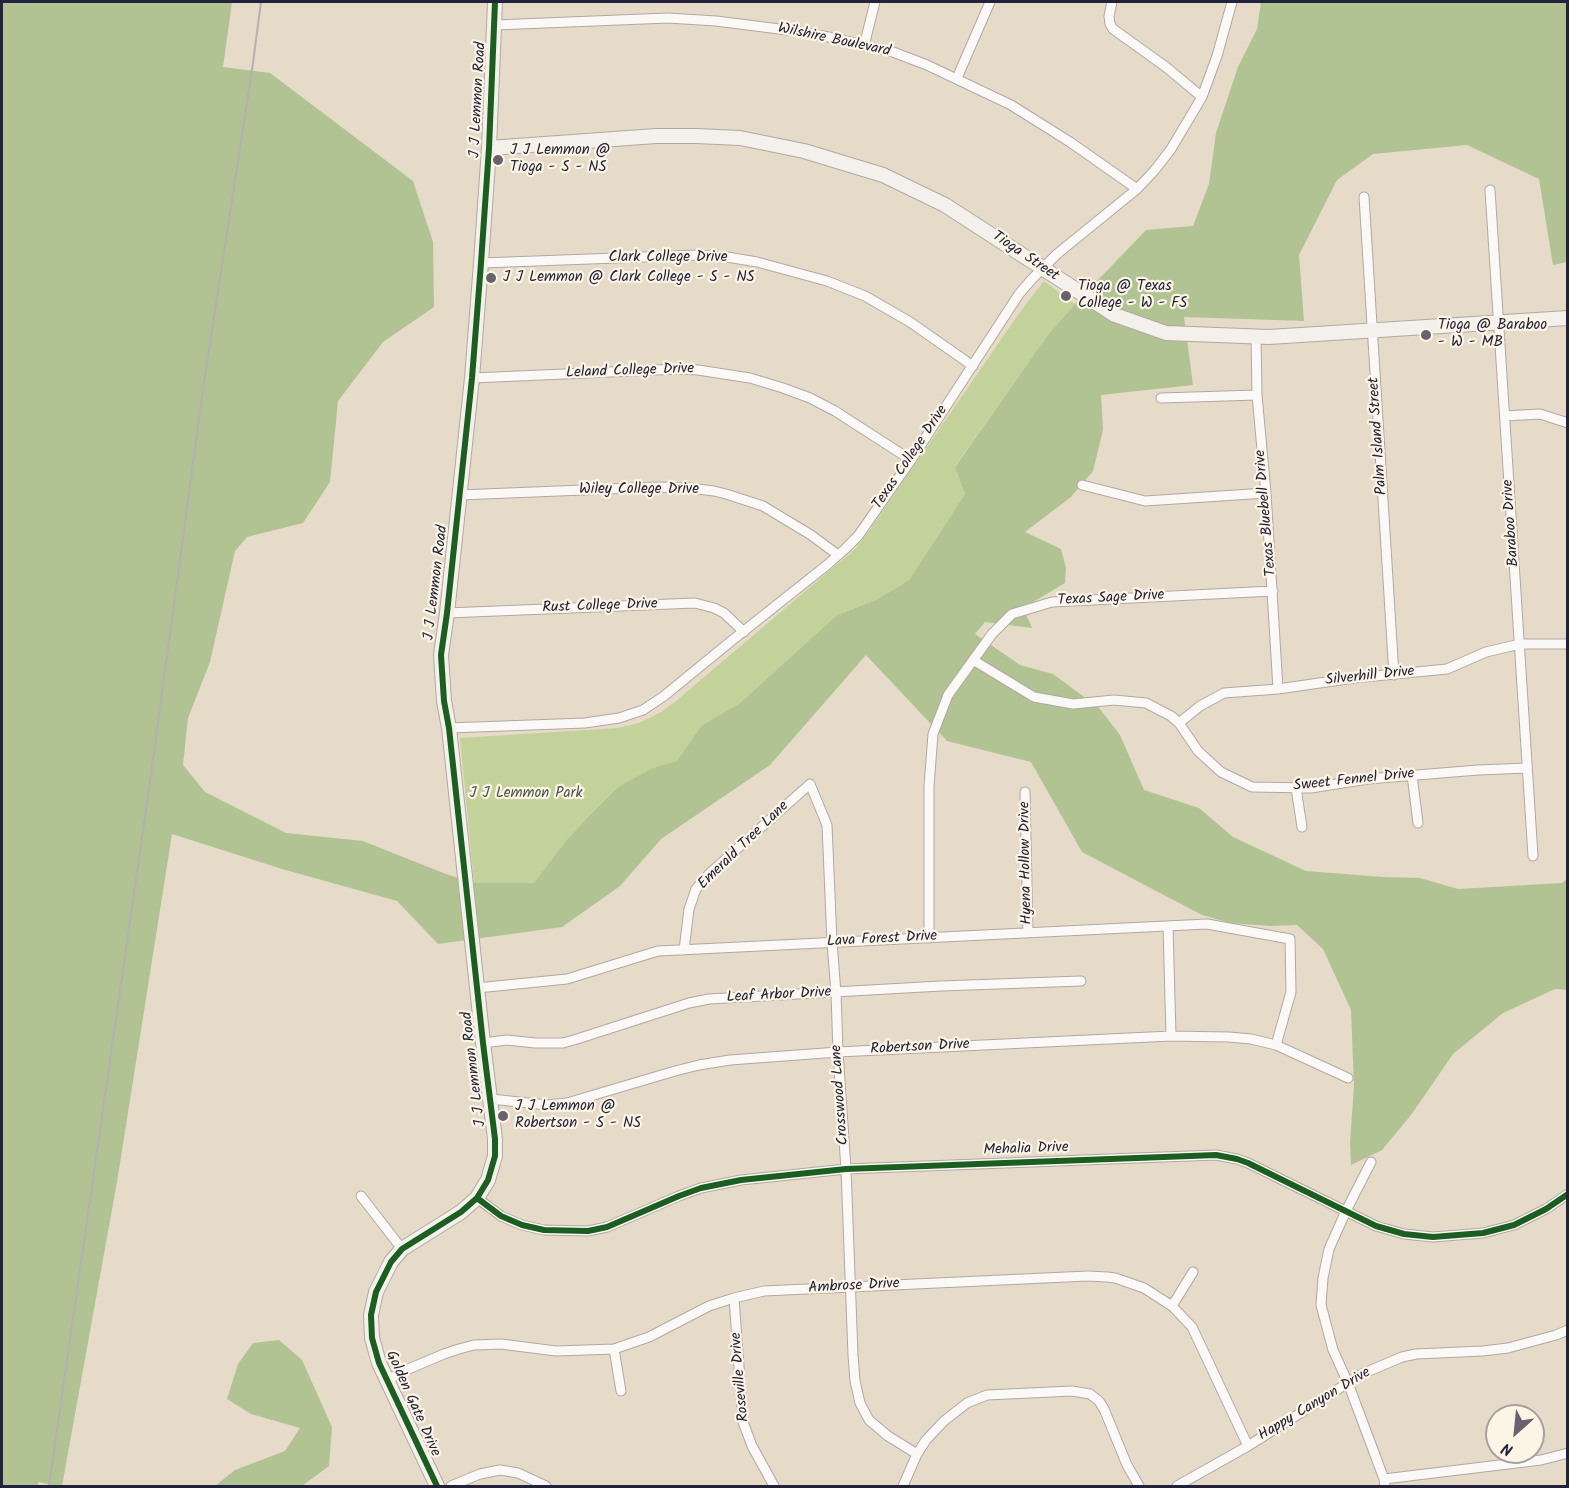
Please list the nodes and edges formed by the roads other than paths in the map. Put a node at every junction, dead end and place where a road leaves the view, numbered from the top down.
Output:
1 (495, 2) edge
2 (875, 2) edge
3 (990, 2) edge
4 (1112, 2) edge
5 (1232, 2) edge
6 (495, 25) junction
7 (864, 46) junction
8 (957, 78) junction
9 (1202, 97) junction
10 (489, 148) junction
11 (1137, 189) junction
12 (1490, 190) dead end
13 (1364, 197) dead end
14 (481, 263) junction
15 (1042, 269) junction
16 (1568, 318) edge
17 (1499, 323) junction
18 (1372, 329) junction
19 (1256, 336) junction
20 (973, 366) junction
21 (472, 378) junction
22 (1257, 395) junction
23 (1161, 398) dead end
24 (1505, 416) junction
25 (1568, 423) edge
26 (911, 459) junction
27 (1082, 485) dead end
28 (1266, 493) junction
29 (459, 495) junction
30 (838, 555) junction
31 (1273, 591) junction
32 (447, 613) junction
33 (744, 632) junction
34 (1520, 644) junction
35 (1568, 644) edge
36 (973, 660) junction
37 (1394, 675) junction
38 (1278, 689) junction
39 (1179, 723) junction
40 (449, 728) junction
41 (1527, 768) junction
42 (1412, 775) junction
43 (810, 784) joint
44 (1296, 788) junction
45 (1025, 792) dead end
46 (1418, 823) dead end
47 (1302, 827) dead end
48 (1533, 856) dead end
49 (1168, 926) junction
50 (1028, 933) junction
51 (929, 938) junction
52 (832, 942) junction
53 (684, 950) junction
54 (1081, 981) dead end
55 (477, 988) junction
56 (836, 993) junction
57 (1171, 1036) junction
58 (483, 1043) junction
59 (1276, 1045) junction
60 (838, 1052) junction
61 (1348, 1078) dead end
62 (491, 1099) junction
63 (1371, 1162) dead end
64 (846, 1169) junction
65 (1568, 1194) edge
66 (361, 1196) dead end
67 (477, 1198) junction
68 (1346, 1211) junction
69 (402, 1249) junction
70 (1193, 1272) dead end
71 (851, 1286) junction
72 (734, 1298) junction
73 (1172, 1306) junction
74 (1568, 1330) edge
75 (614, 1349) junction
76 (387, 1380) junction
77 (1348, 1383) junction
78 (621, 1391) dead end
79 (1248, 1446) junction
80 (1568, 1453) edge
81 (916, 1454) junction
82 (1384, 1483) edge
83 (437, 1486) edge
84 (451, 1486) edge
85 (546, 1486) edge
86 (774, 1486) edge
87 (903, 1486) edge
88 (1139, 1486) edge
89 (1177, 1486) edge

1 - 6 street, J J Lemmon Road
2 - 7 street
3 - 8 street
4 - 9 street
5 - 9 street, Texas College Drive
6 - 7 street, Wilshire Boulevard
6 - 10 street, J J Lemmon Road
7 - 8 street, Wilshire Boulevard
8 - 11 street, Wilshire Boulevard
9 - 11 street, Texas College Drive
10 - 14 street, J J Lemmon Road
10 - 15 street, Tioga Street
11 - 15 street, Texas College Drive
12 - 17 street, Baraboo Drive
13 - 18 street, Palm Island Street
14 - 20 street, Clark College Drive
14 - 21 street, J J Lemmon Road
15 - 19 street, Tioga Street
15 - 20 street, Texas College Drive
16 - 17 street, Tioga Street
17 - 18 street, Tioga Street
17 - 24 street, Baraboo Drive
18 - 19 street, Tioga Street
18 - 37 street, Palm Island Street
19 - 22 street, Texas Bluebell Drive
20 - 26 street, Texas College Drive
21 - 26 street, Leland College Drive
21 - 29 street, J J Lemmon Road
22 - 23 street
22 - 28 street, Texas Bluebell Drive
24 - 25 street
24 - 34 street, Baraboo Drive
26 - 30 street, Texas College Drive
27 - 28 street
28 - 31 street, Texas Bluebell Drive
29 - 30 street, Wiley College Drive
29 - 32 street, J J Lemmon Road
30 - 33 street, Texas College Drive
31 - 36 street, Texas Sage Drive
31 - 38 street, Texas Bluebell Drive
32 - 33 street, Rust College Drive
32 - 40 street, J J Lemmon Road
33 - 40 street, Texas College Drive
34 - 35 street, Silverhill Drive
34 - 37 street, Silverhill Drive
34 - 41 street, Baraboo Drive
36 - 39 street, Sweet Fennel Drive
36 - 51 street, Texas Sage Drive
37 - 38 street, Silverhill Drive
38 - 39 street, Silverhill Drive
39 - 44 street, Sweet Fennel Drive
40 - 55 street, J J Lemmon Road
41 - 42 street, Sweet Fennel Drive
41 - 48 street, Baraboo Drive
42 - 44 street, Sweet Fennel Drive
42 - 46 street
43 - 52 street, Crosswood Lane
43 - 53 street, Emerald Tree Lane
44 - 47 street
45 - 50 street, Hyena Hollow Drive
49 - 50 street, Lava Forest Drive
49 - 57 street
49 - 59 street, Lava Forest Drive
50 - 51 street, Lava Forest Drive
51 - 52 street, Lava Forest Drive
52 - 53 street, Lava Forest Drive
52 - 56 street, Crosswood Lane
53 - 55 street, Lava Forest Drive
54 - 56 street, Leaf Arbor Drive
55 - 58 street, J J Lemmon Road
56 - 58 street, Leaf Arbor Drive
56 - 60 street, Crosswood Lane
57 - 59 street, Robertson Drive
57 - 60 street, Robertson Drive
58 - 62 street, J J Lemmon Road
59 - 61 street, Robertson Drive
60 - 62 street, Robertson Drive
60 - 64 street, Crosswood Lane
62 - 67 street, J J Lemmon Road
63 - 68 street
64 - 67 street, Mehalia Drive
64 - 68 street, Mehalia Drive
64 - 71 street, Crosswood Lane
65 - 68 street, Mehalia Drive
66 - 69 street
67 - 69 street, Golden Gate Drive
68 - 77 street
69 - 76 street, Golden Gate Drive
70 - 73 street
71 - 72 street, Ambrose Drive
71 - 73 street, Ambrose Drive
71 - 81 street, Crosswood Lane
72 - 75 street, Ambrose Drive
72 - 86 street, Roseville Drive
73 - 79 street, Ambrose Drive
74 - 77 street, Happy Canyon Drive
75 - 76 street, Ambrose Drive
75 - 78 street
76 - 83 street, Golden Gate Drive
77 - 79 street, Happy Canyon Drive
77 - 82 street
79 - 89 street, Happy Canyon Drive
80 - 82 street
81 - 87 street
81 - 88 street
84 - 85 street

